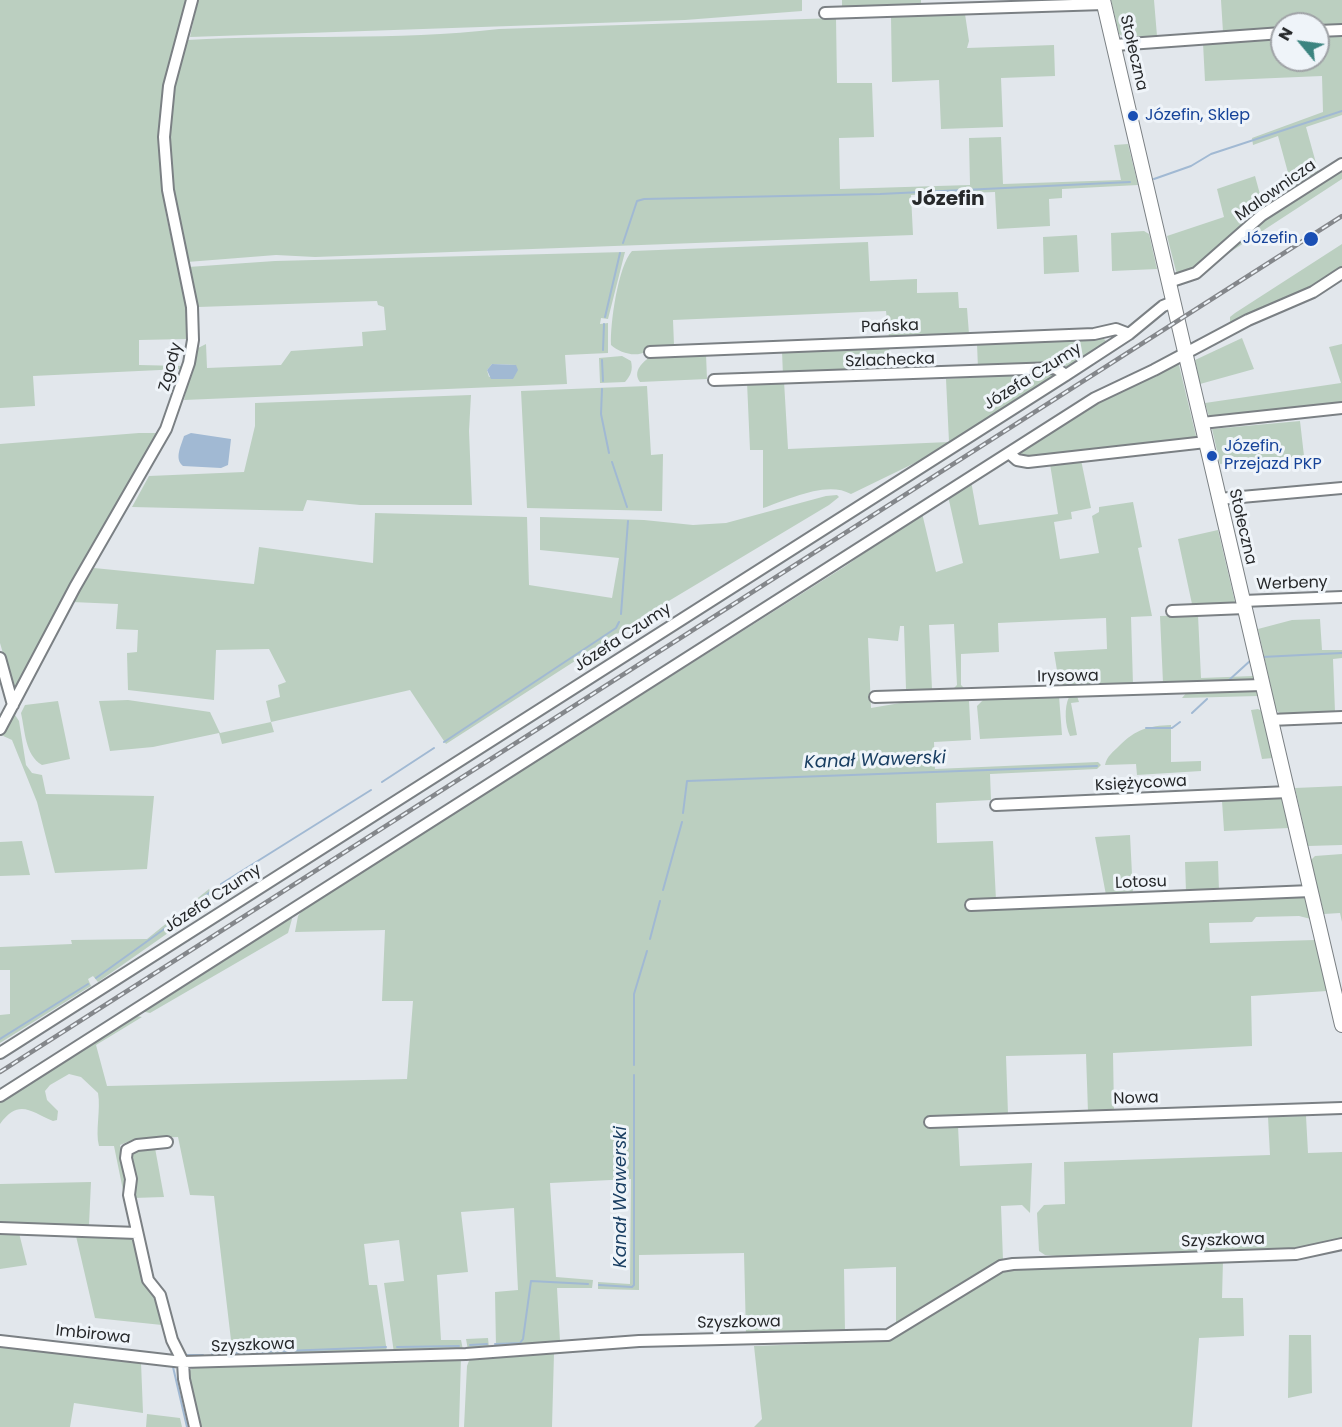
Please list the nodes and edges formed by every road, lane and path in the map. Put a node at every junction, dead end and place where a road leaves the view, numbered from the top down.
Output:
1 (192, 0) edge
2 (1104, 2) edge
3 (825, 13) dead end
4 (1270, 34) edge
5 (1115, 45) junction
6 (1342, 164) edge
7 (1342, 273) edge
8 (1169, 282) junction
9 (1173, 302) junction
10 (1129, 334) junction
11 (650, 352) dead end
12 (1186, 352) junction
13 (1066, 375) junction
14 (714, 380) dead end
15 (1342, 408) edge
16 (1202, 423) junction
17 (1206, 442) junction
18 (1009, 453) junction
19 (1342, 488) edge
20 (1219, 499) junction
21 (1342, 597) edge
22 (1244, 605) junction
23 (1172, 611) dead end
24 (0, 658) edge
25 (1262, 685) junction
26 (875, 697) dead end
27 (13, 705) junction
28 (1342, 717) edge
29 (1270, 720) junction
30 (0, 729) edge
31 (1288, 792) junction
32 (996, 805) dead end
33 (1311, 891) junction
34 (971, 904) dead end
35 (1342, 1025) edge
36 (0, 1053) edge
37 (0, 1096) edge
38 (1342, 1108) edge
39 (930, 1122) dead end
40 (167, 1142) dead end
41 (0, 1228) edge
42 (136, 1233) junction
43 (1342, 1244) edge
44 (0, 1341) edge
45 (183, 1362) junction
46 (195, 1427) edge

1 - 27 street, Zgody
2 - 3 street
2 - 5 street, Stołeczna
4 - 5 street
5 - 8 street, Stołeczna
6 - 8 street, Malownicza
7 - 12 street
8 - 9 street, Stołeczna
9 - 10 street, Józefa Czumy
9 - 12 street, Stołeczna
10 - 11 street, Pańska
10 - 13 street, Józefa Czumy
12 - 16 street, Stołeczna
12 - 18 street
13 - 14 street, Szlachecka
13 - 36 street, Józefa Czumy
15 - 16 street
16 - 17 street, Stołeczna
17 - 18 street
17 - 20 street, Stołeczna
18 - 37 street
19 - 20 street
20 - 22 street, Stołeczna
21 - 22 street, Werbeny
22 - 23 street, Werbeny
22 - 25 street, Stołeczna
24 - 27 street
25 - 26 street, Irysowa
25 - 29 street, Stołeczna
27 - 30 street, Zgody
28 - 29 street
29 - 31 street, Stołeczna
31 - 32 street, Księżycowa
31 - 33 street, Stołeczna
33 - 34 street, Lotosu
33 - 35 street, Stołeczna
38 - 39 street, Nowa
40 - 42 street
41 - 42 street
42 - 45 street
43 - 45 street, Szyszkowa
44 - 45 street, Imbirowa
45 - 46 street

